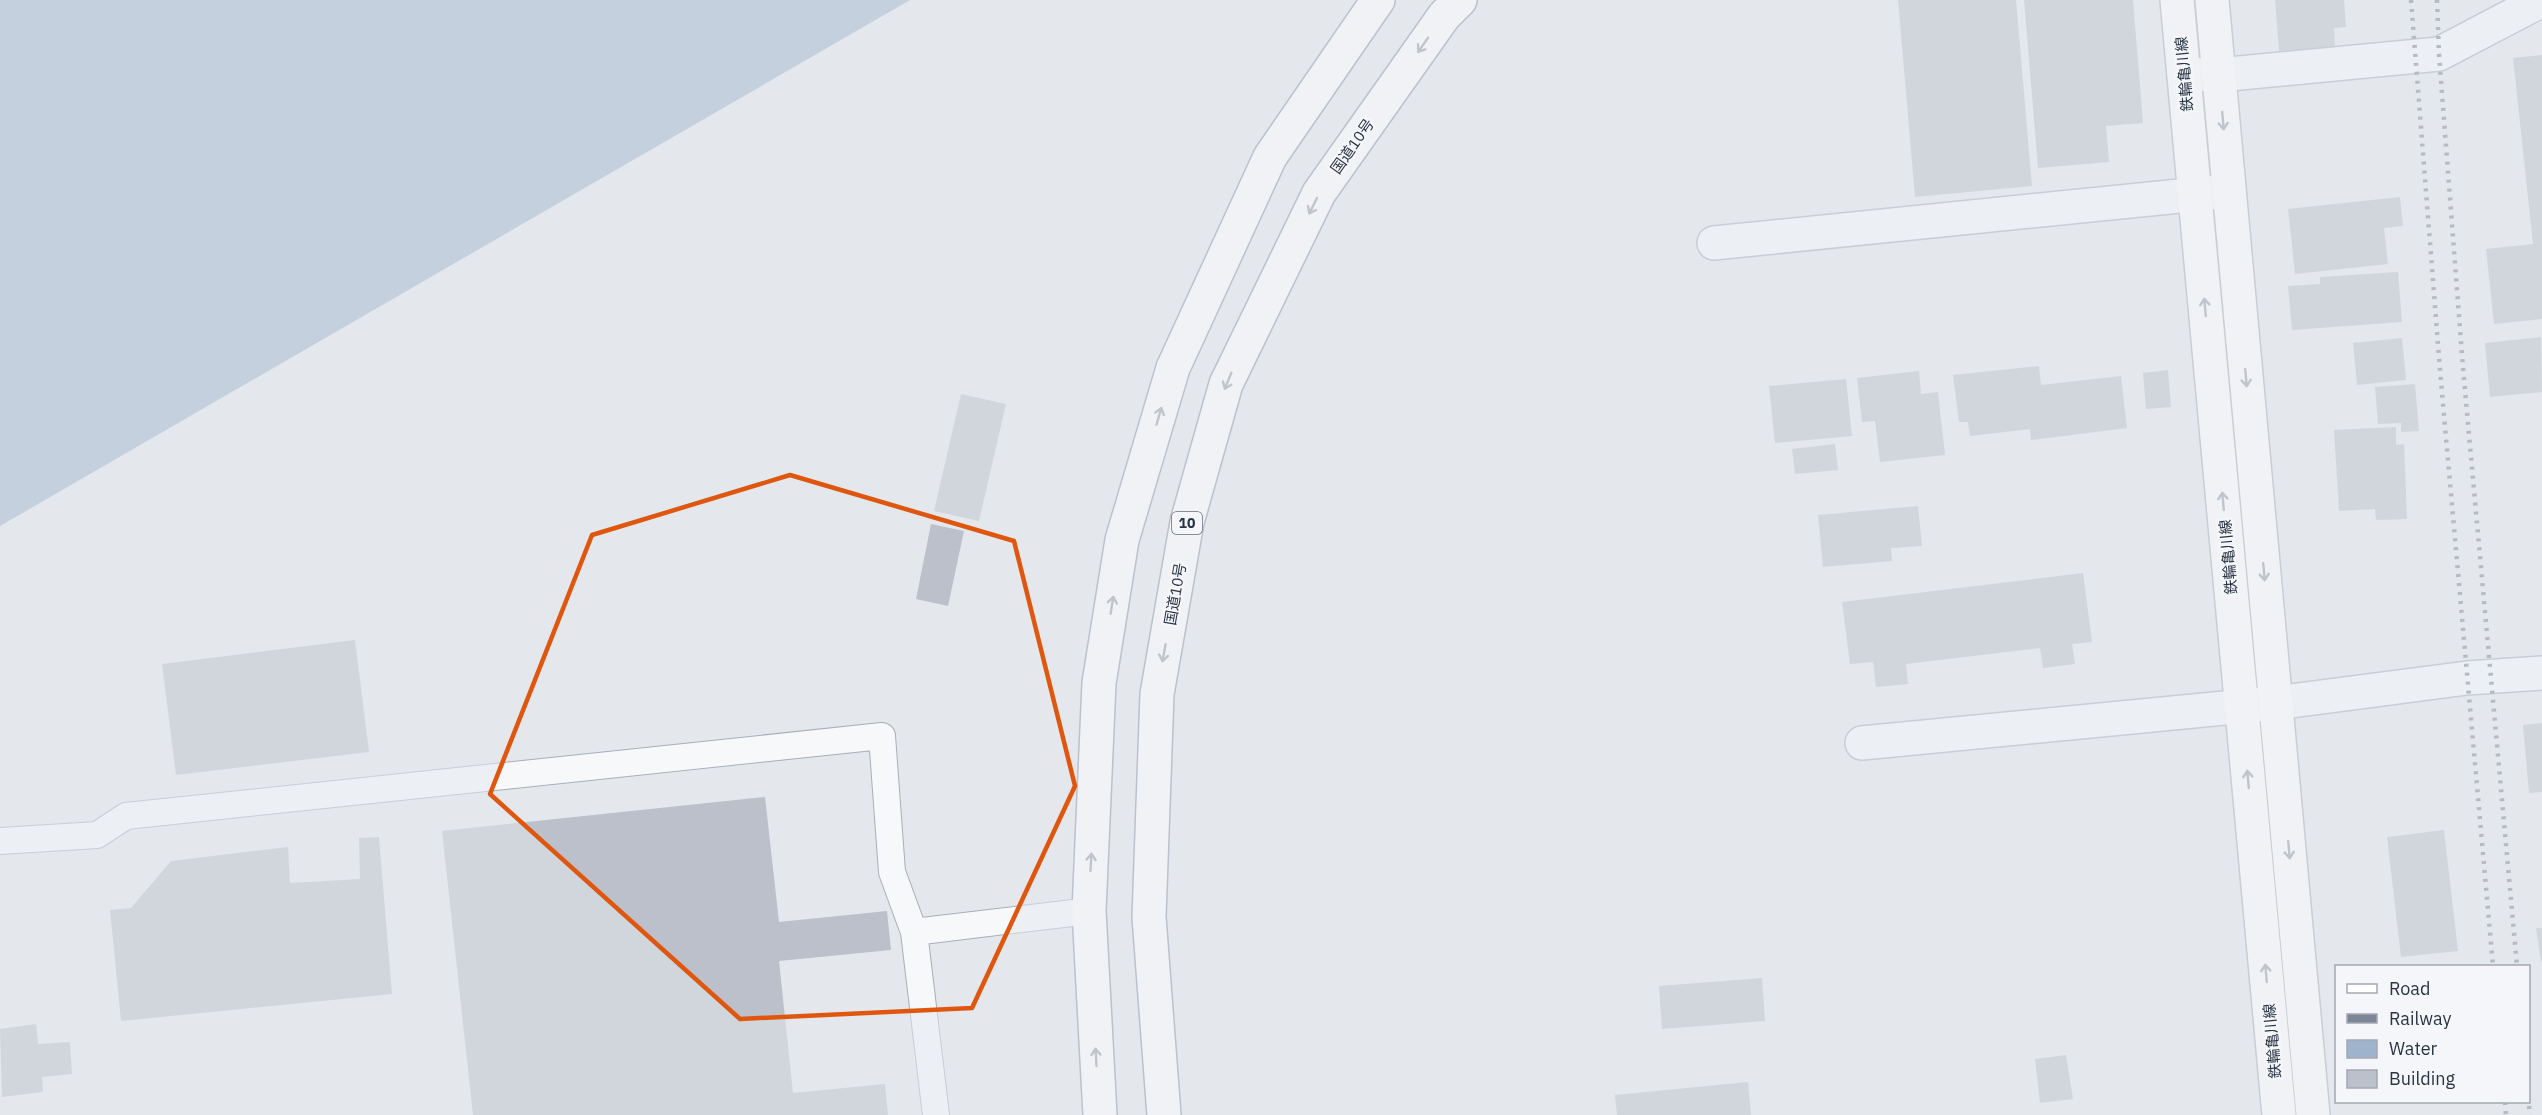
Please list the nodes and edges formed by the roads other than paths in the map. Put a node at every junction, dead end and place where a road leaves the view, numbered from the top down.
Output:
1 (1378, 0) edge
2 (1460, 0) edge
3 (2177, 0) edge
4 (2212, 0) edge
5 (2542, 0) edge
6 (2184, 74) junction
7 (2218, 75) junction
8 (2229, 191) junction
9 (2195, 195) junction
10 (1714, 243) dead end
11 (2542, 673) edge
12 (2276, 703) junction
13 (2242, 706) junction
14 (1862, 743) dead end
15 (0, 841) edge
16 (1089, 911) junction
17 (914, 932) junction
18 (936, 1115) edge
19 (1100, 1115) edge
20 (1164, 1115) edge
21 (2279, 1115) edge
22 (2313, 1115) edge

16 -> 1 main road
2 -> 20 main road, 国道10号 / 10
3 - 6 main road, 鉄輪亀川線
4 - 7 main road
5 - 7 street
6 - 7 street
6 - 9 main road, 鉄輪亀川線
7 -> 8 main road
8 - 9 street
8 -> 12 main road
9 - 10 street
13 -> 9 main road, 鉄輪亀川線
11 - 12 street
12 - 13 street
12 -> 22 main road
13 - 14 street
21 -> 13 main road, 鉄輪亀川線
15 - 17 lane
16 - 17 lane
19 -> 16 main road
17 - 18 lane

